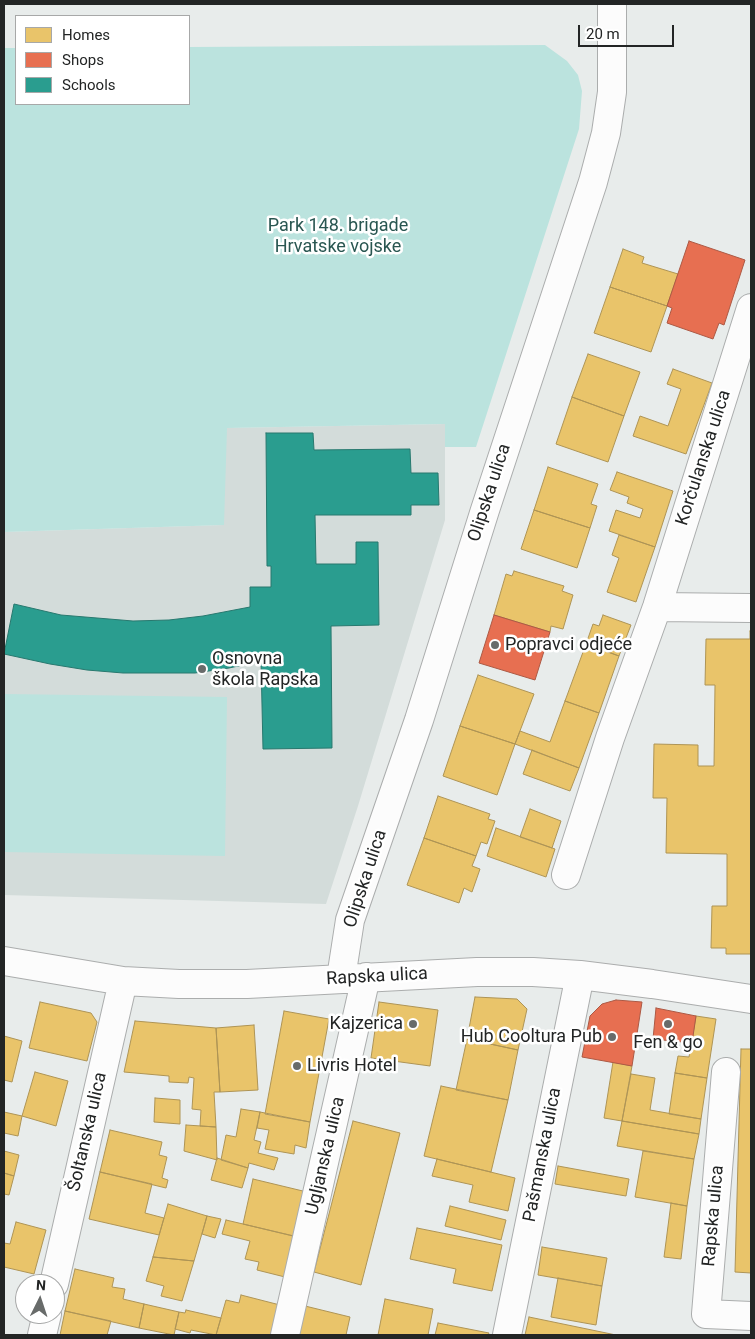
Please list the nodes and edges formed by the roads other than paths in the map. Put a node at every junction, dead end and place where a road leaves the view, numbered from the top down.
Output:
1 (612, 4) edge
2 (751, 308) edge
3 (657, 607) junction
4 (751, 608) edge
5 (566, 874) dead end
6 (4, 961) edge
7 (580, 975) junction
8 (354, 978) junction
9 (123, 981) junction
10 (751, 999) edge
11 (726, 1072) dead end
12 (56, 1274) edge
13 (751, 1316) edge
14 (285, 1335) edge
15 (507, 1335) edge

1 - 8 street, Olipska ulica
2 - 3 street, Korčulanska ulica
3 - 4 street
3 - 5 street, Korčulanska ulica
6 - 9 street, Rapska ulica
7 - 8 street, Rapska ulica
7 - 10 street, Rapska ulica
7 - 15 street, Pašmanska ulica
8 - 9 street, Rapska ulica
8 - 14 street, Ugljanska ulica
9 - 12 street, Šoltanska ulica
11 - 13 street, Rapska ulica

